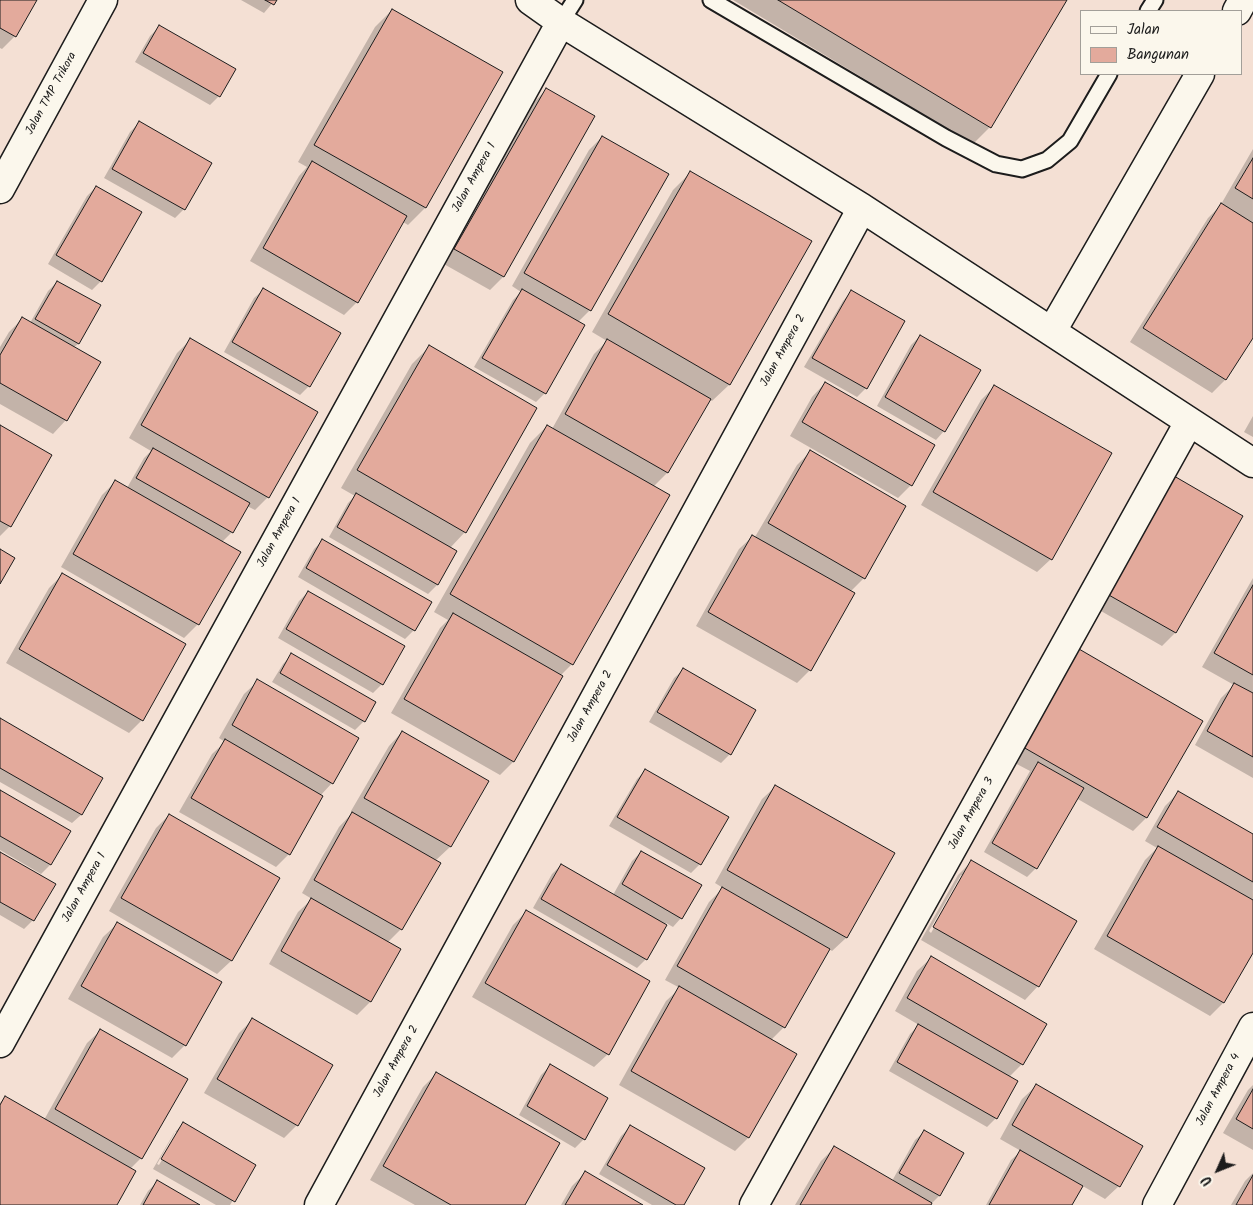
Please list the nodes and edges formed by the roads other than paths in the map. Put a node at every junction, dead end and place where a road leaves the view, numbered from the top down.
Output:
1 (103, 0) edge
2 (530, 0) edge
3 (711, 0) edge
4 (568, 11) edge
5 (1108, 75) edge
6 (1199, 75) edge
7 (0, 188) edge
8 (862, 208) junction
9 (1052, 331) junction
10 (1189, 422) junction
11 (1253, 463) edge
12 (1253, 1027) edge
13 (0, 1043) edge
14 (319, 1205) edge
15 (754, 1205) edge
16 (1157, 1205) edge

1 - 7 main road, Jalan TMP Trikora
2 - 4 main road
3 - 5 lane
4 - 8 main road
4 - 13 main road, Jalan Ampera 1
6 - 9 main road
8 - 9 main road
8 - 14 main road, Jalan Ampera 2
9 - 10 main road
10 - 11 main road
10 - 15 main road, Jalan Ampera 3
12 - 16 main road, Jalan Ampera 4

